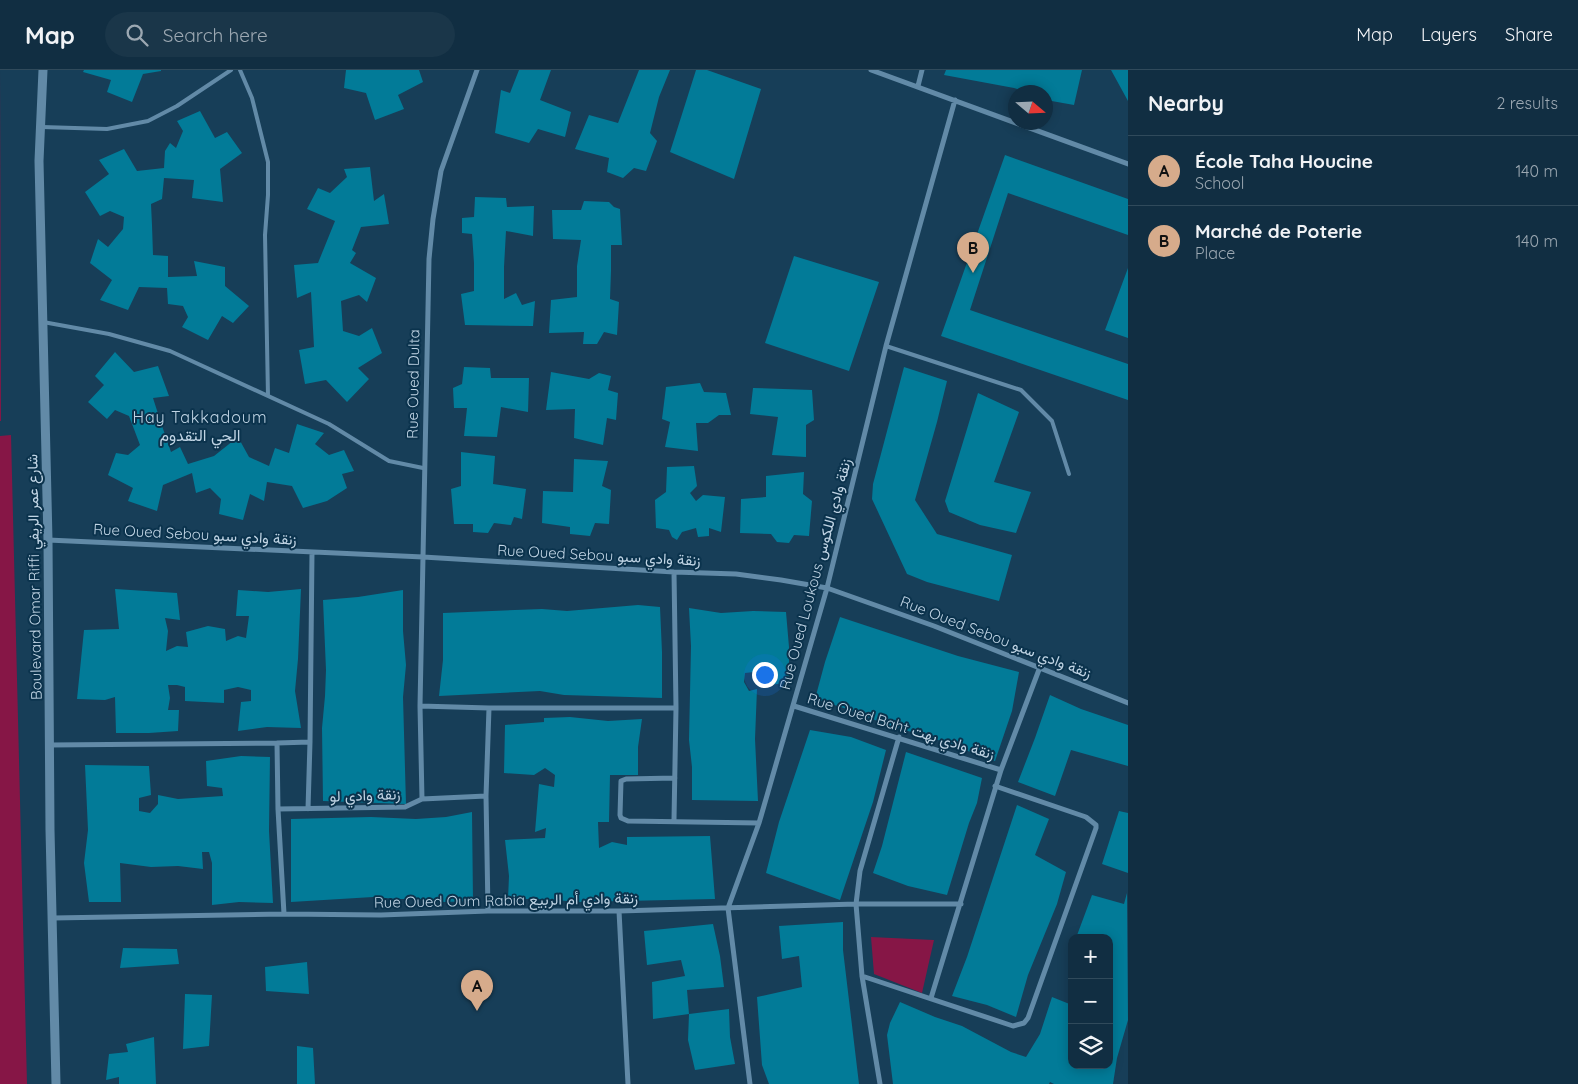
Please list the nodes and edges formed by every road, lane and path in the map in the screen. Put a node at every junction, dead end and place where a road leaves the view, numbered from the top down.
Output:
1 (43, 70) edge
2 (231, 70) edge
3 (240, 70) edge
4 (477, 70) edge
5 (871, 70) edge
6 (922, 70) edge
7 (918, 86) junction
8 (955, 100) junction
9 (40, 127) junction
10 (1128, 164) edge
11 (43, 322) junction
12 (886, 346) junction
13 (268, 396) junction
14 (423, 468) junction
15 (1068, 474) dead end
16 (48, 540) junction
17 (312, 552) junction
18 (423, 557) junction
19 (674, 572) junction
20 (827, 588) junction
21 (1040, 667) junction
22 (1128, 703) edge
23 (420, 706) junction
24 (794, 706) junction
25 (489, 708) junction
26 (676, 708) junction
27 (899, 737) junction
28 (310, 742) junction
29 (277, 744) junction
30 (50, 745) junction
31 (1001, 770) junction
32 (675, 778) junction
33 (995, 786) junction
34 (486, 796) junction
35 (422, 799) junction
36 (278, 809) junction
37 (308, 809) junction
38 (674, 820) junction
39 (759, 823) junction
40 (856, 904) junction
41 (961, 904) junction
42 (728, 908) junction
43 (488, 910) junction
44 (619, 911) junction
45 (284, 914) junction
46 (52, 918) junction
47 (862, 976) junction
48 (931, 998) junction
49 (56, 1084) edge
50 (628, 1084) edge
51 (750, 1084) edge
52 (880, 1084) edge

1 - 9 street, Boulevard Omar Riffi شارع عمر الريفي
2 - 9 lane
3 - 13 lane
4 - 14 street, Rue Oued Dulta
5 - 7 street
6 - 7 street
7 - 8 street
8 - 10 street
8 - 12 street, Rue Oued Loukous زنقة وادي اللكوس
9 - 11 street, Boulevard Omar Riffi شارع عمر الريفي
11 - 13 lane
11 - 16 street, Boulevard Omar Riffi شارع عمر الريفي
12 - 15 lane
12 - 20 street, Rue Oued Loukous زنقة وادي اللكوس
13 - 14 lane
14 - 18 street, Rue Oued Dulta
16 - 17 street, Rue Oued Sebou زنقة وادي سبو
16 - 30 street, Boulevard Omar Riffi شارع عمر الريفي
17 - 18 street, Rue Oued Sebou زنقة وادي سبو
17 - 28 street, زنقة وادي لو
18 - 19 street, Rue Oued Sebou زنقة وادي سبو
18 - 23 street, Rue Oued Dulta
19 - 20 street, Rue Oued Sebou زنقة وادي سبو
19 - 26 street
20 - 21 street, Rue Oued Sebou زنقة وادي سبو
20 - 24 street, Rue Oued Loukous زنقة وادي اللكوس
21 - 22 street, Rue Oued Sebou زنقة وادي سبو
21 - 31 street
23 - 25 street
23 - 35 street, Rue Oued Dulta
24 - 27 street, Rue Oued Baht زنقة وادي بهت
24 - 39 street, Rue Oued Loukous زنقة وادي اللكوس
25 - 26 street
25 - 34 street
26 - 32 street
27 - 31 street, Rue Oued Baht زنقة وادي بهت
27 - 40 street
28 - 29 street
28 - 37 street, زنقة وادي لو
29 - 30 street
29 - 36 street
30 - 46 street, Boulevard Omar Riffi شارع عمر الريفي
31 - 33 street
32 - 38 street
32 - 38 street
33 - 41 street
33 - 48 street
34 - 35 street
34 - 43 street
35 - 37 street, زنقة وادي لو
36 - 37 street, زنقة وادي لو
36 - 45 street
38 - 39 street
39 - 42 street, Rue Oued Loukous زنقة وادي اللكوس
40 - 41 street, Rue Oued Oum Rabia زنقة وادي أم الربيع
40 - 42 street, Rue Oued Oum Rabia زنقة وادي أم الربيع
40 - 47 street
41 - 48 street
42 - 44 street, Rue Oued Oum Rabia زنقة وادي أم الربيع
42 - 51 street, Rue Oued Loukous زنقة وادي اللكوس
43 - 44 street, Rue Oued Oum Rabia زنقة وادي أم الربيع
43 - 45 street, Rue Oued Oum Rabia زنقة وادي أم الربيع
44 - 50 street
45 - 46 street, Rue Oued Oum Rabia زنقة وادي أم الربيع
46 - 49 street, Boulevard Omar Riffi شارع عمر الريفي
47 - 48 street
47 - 52 street

